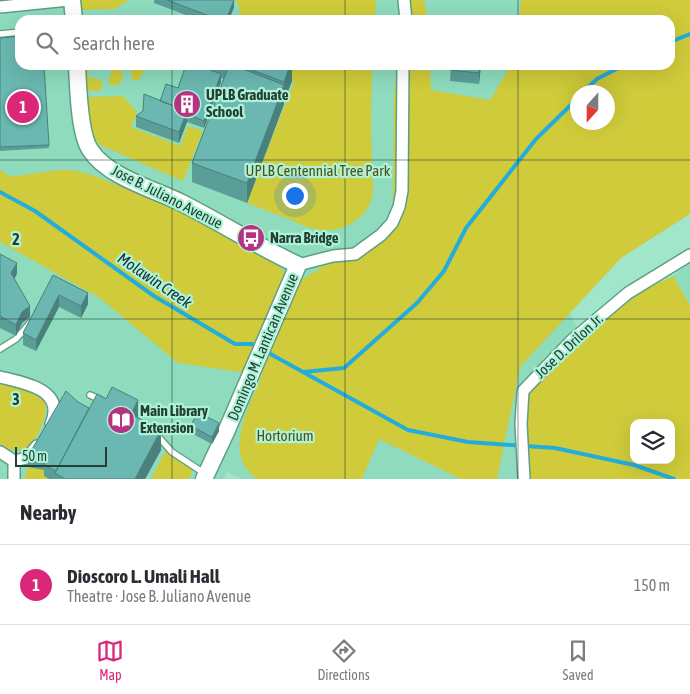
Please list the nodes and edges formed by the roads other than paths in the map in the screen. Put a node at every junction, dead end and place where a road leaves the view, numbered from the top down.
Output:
1 (70, 0) edge
2 (404, 0) edge
3 (0, 7) edge
4 (73, 15) edge
5 (406, 15) edge
6 (15, 32) edge
7 (0, 34) edge
8 (77, 70) edge
9 (403, 70) edge
10 (690, 255) edge
11 (298, 265) junction
12 (35, 313) edge
13 (0, 348) edge
14 (0, 377) edge
15 (90, 395) dead end
16 (104, 401) edge
17 (151, 429) edge
18 (0, 452) edge
19 (14, 461) junction
20 (207, 477) edge
21 (14, 479) edge
22 (524, 479) edge

1 - 3 street
1 - 4 street
2 - 5 street
6 - 7 lane
8 - 11 street, Jose B. Juliano Avenue
9 - 11 street, Domingo M. Lantican Avenue
10 - 22 street, Jose D. Drilon Jr.
11 - 20 street, Domingo M. Lantican Avenue
12 - 13 lane
14 - 19 street
15 - 16 lane
17 - 20 lane
18 - 19 street
19 - 21 street

